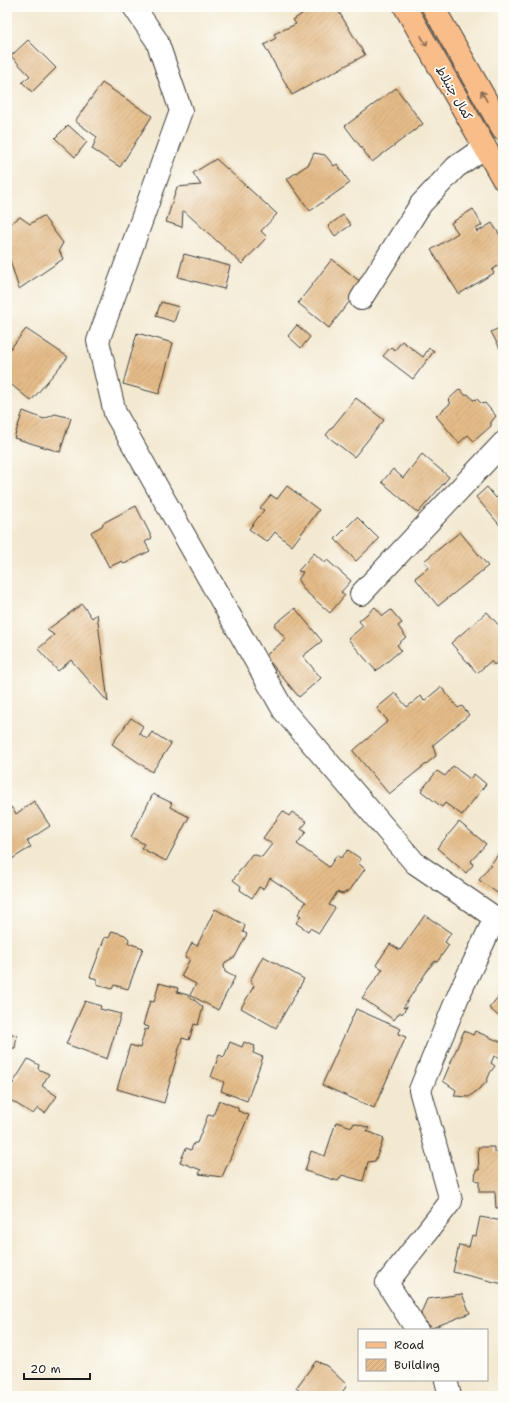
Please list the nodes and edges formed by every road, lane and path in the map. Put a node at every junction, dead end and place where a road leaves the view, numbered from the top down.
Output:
1 (134, 7) edge
2 (405, 7) edge
3 (433, 7) edge
4 (503, 130) edge
5 (485, 147) junction
6 (503, 179) edge
7 (362, 300) dead end
8 (503, 443) edge
9 (361, 594) dead end
10 (499, 920) edge
11 (416, 1329) edge
12 (446, 1381) edge
13 (450, 1396) edge

1 - 10 street
2 -> 5 main road, كمال جنبلاط
4 -> 3 main road, كمال جنبلاط
5 - 6 main road, كمال جنبلاط
5 - 7 street
8 - 9 street
10 - 11 street
12 - 13 street

